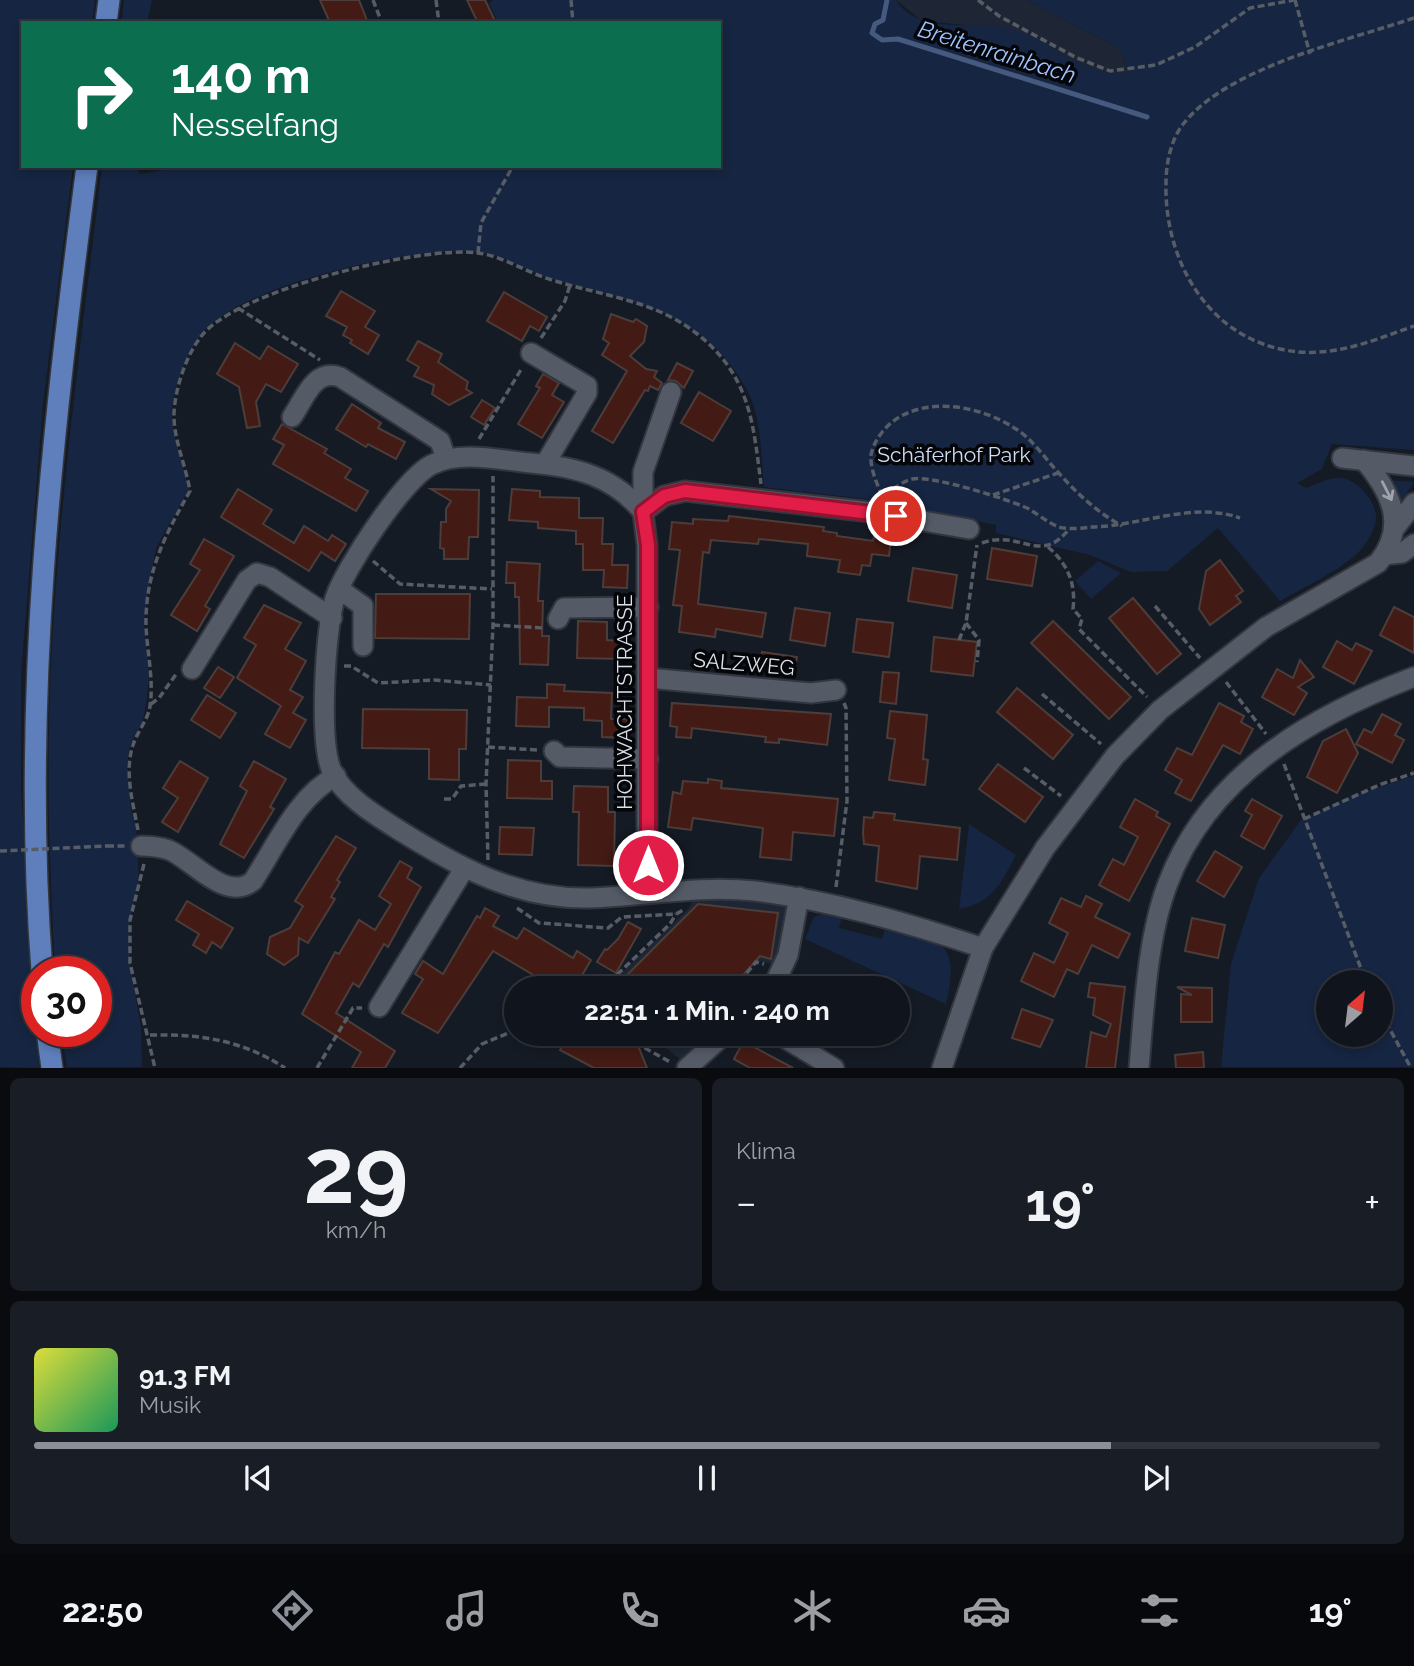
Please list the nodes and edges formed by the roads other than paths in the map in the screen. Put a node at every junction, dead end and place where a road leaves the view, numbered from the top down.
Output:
1 (109, 0) edge
2 (106, 21) edge
3 (87, 168) edge
4 (531, 353) road end
5 (671, 392) dead end
6 (292, 417) dead end
7 (1342, 457) dead end
8 (446, 459) junction
9 (1364, 460) junction
10 (545, 464) junction
11 (1414, 466) edge
12 (1414, 503) edge
13 (643, 512) junction
14 (1395, 528) junction
15 (973, 537) road end
16 (1414, 544) edge
17 (1384, 555) junction
18 (339, 589) junction
19 (648, 607) junction
20 (331, 618) junction
21 (558, 619) road end
22 (363, 646) dead end
23 (192, 669) road end
24 (1414, 677) edge
25 (648, 678) junction
26 (836, 690) road end
27 (554, 751) road end
28 (648, 759) junction
29 (336, 776) junction
30 (141, 846) road end
31 (464, 869) junction
32 (647, 892) junction
33 (799, 897) junction
34 (983, 948) junction
35 (41, 956) edge
36 (779, 976) edge
37 (379, 1007) road end
38 (712, 1046) edge
39 (798, 1046) edge
40 (49, 1047) edge
41 (52, 1068) edge
42 (687, 1068) edge
43 (834, 1068) edge
44 (942, 1068) edge
45 (1139, 1068) edge

1 - 2 main road
3 - 35 main road
4 - 10 street
5 - 13 street, HOHWACHTSTRASSE
6 - 8 street
7 - 9 street
8 - 10 street
8 - 18 street
9 - 11 street
9 -> 14 street
10 - 13 street
12 - 14 street
13 - 15 street
13 - 19 street, HOHWACHTSTRASSE
14 - 17 street
16 - 17 street
17 - 34 street
18 - 20 street
18 - 22 street
19 - 21 street
19 - 25 street, HOHWACHTSTRASSE
20 - 23 street
20 - 29 street
24 - 45 street
25 - 26 street, SALZWEG
25 - 28 street, HOHWACHTSTRASSE
27 - 28 street
28 - 32 street, HOHWACHTSTRASSE
29 - 30 street
29 - 31 street
31 - 32 street
31 - 37 street
32 - 33 street
33 - 34 street
33 - 36 street
34 - 44 street
38 - 42 street
39 - 43 street
40 - 41 main road

